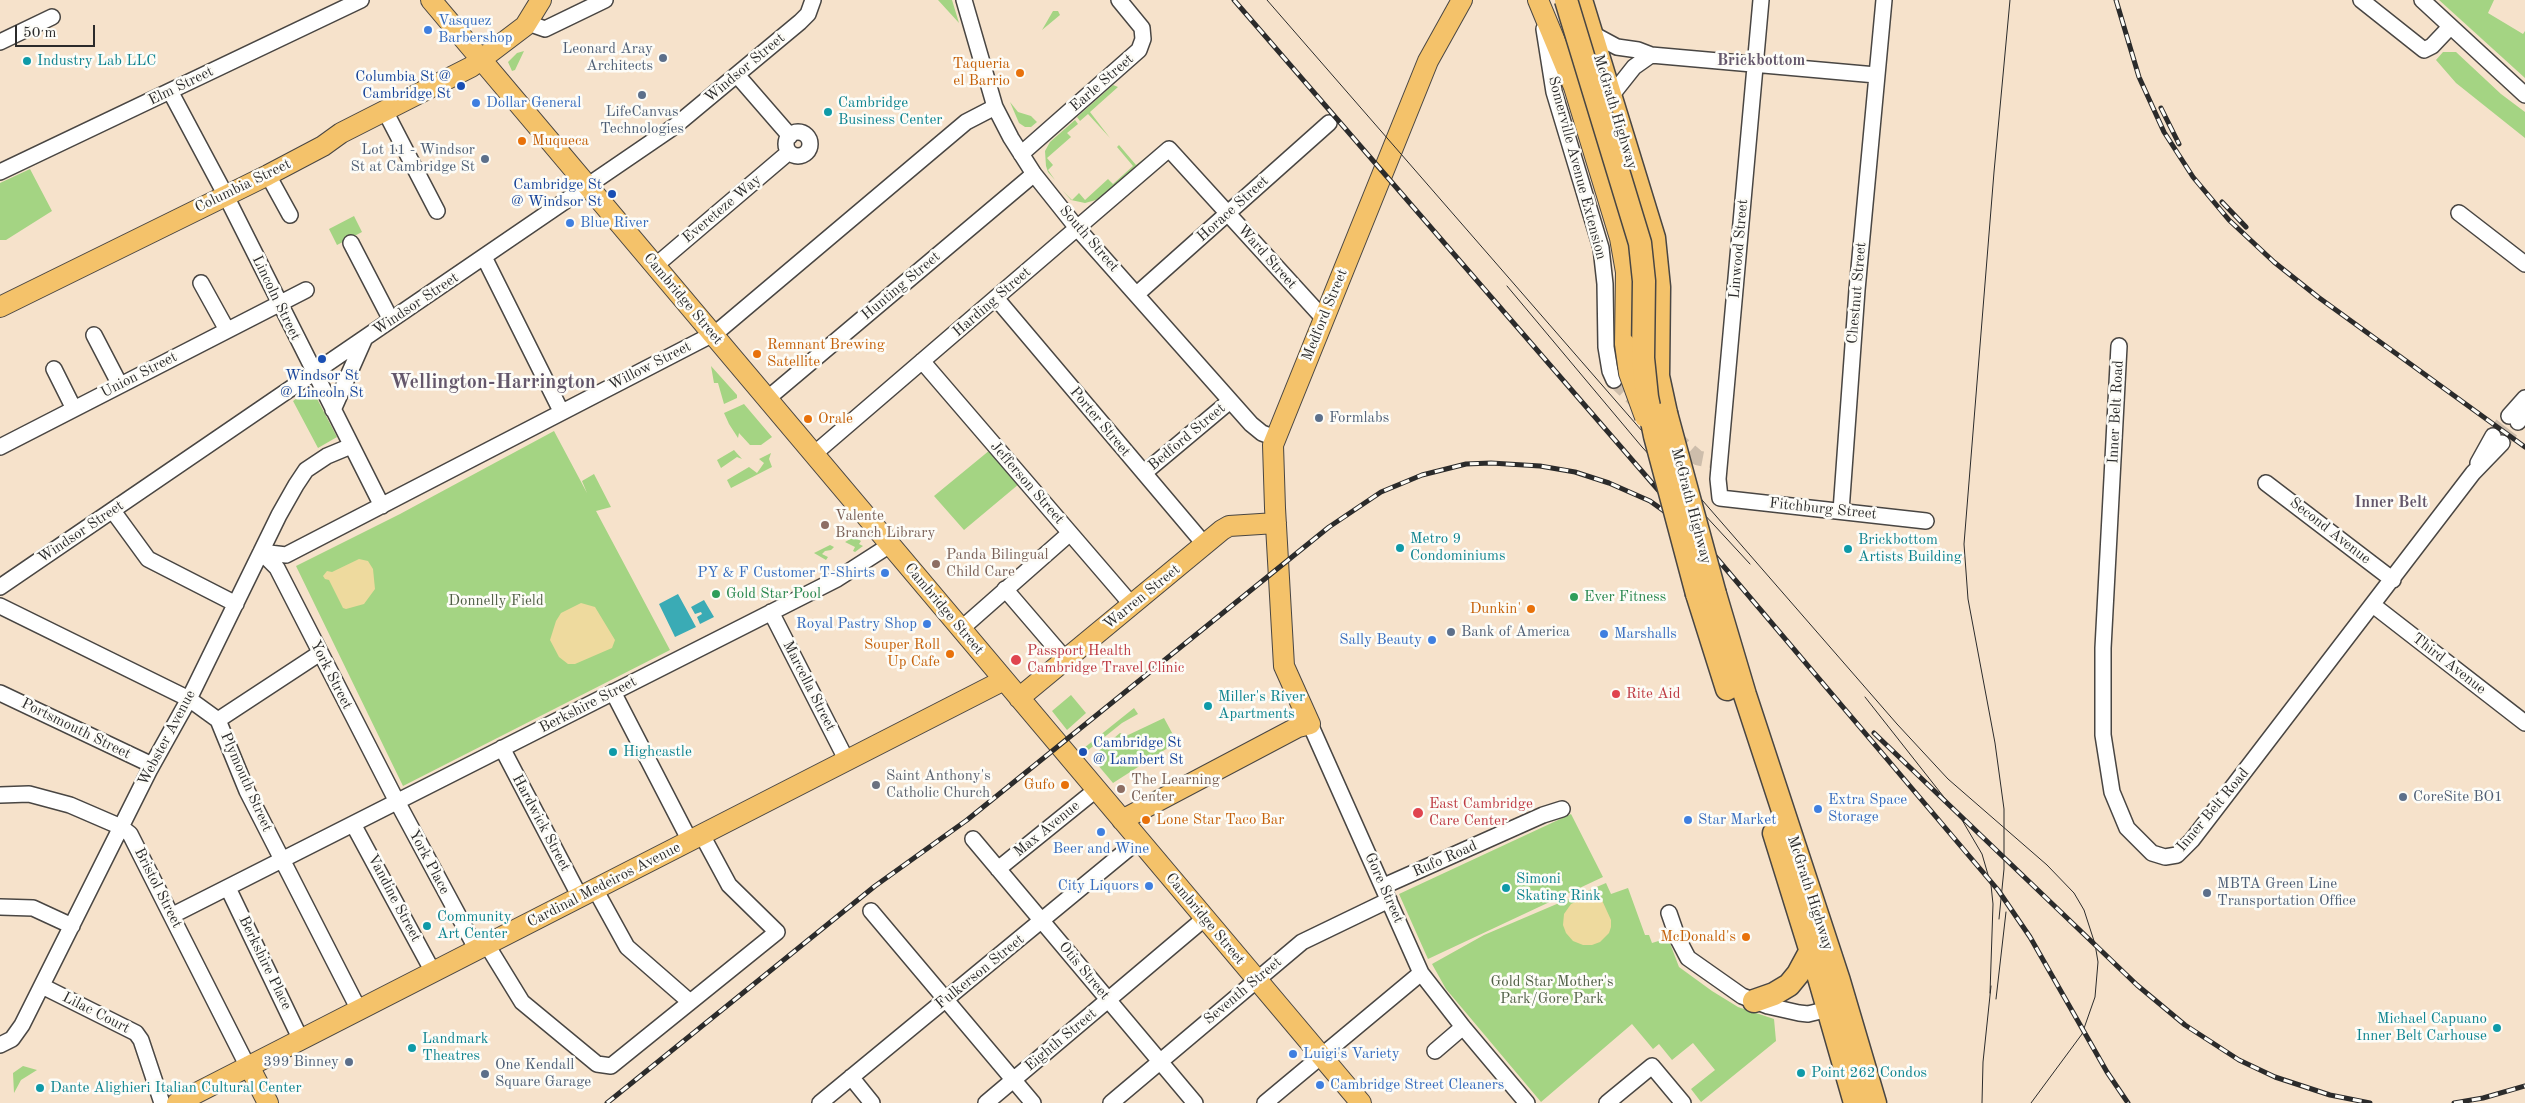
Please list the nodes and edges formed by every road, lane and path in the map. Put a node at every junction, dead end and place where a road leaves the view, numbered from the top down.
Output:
1 (361, 0) edge
2 (431, 0) edge
3 (540, 0) edge
4 (605, 0) edge
5 (813, 0) edge
6 (964, 0) edge
7 (1120, 0) edge
8 (1462, 0) edge
9 (1566, 0) edge
10 (1581, 0) edge
11 (1762, 0) edge
12 (1884, 0) edge
13 (2361, 0) edge
14 (2422, 0) edge
15 (1540, 8) edge
16 (52, 17) dead end
17 (528, 23) junction
18 (2450, 27) junction
19 (1591, 33) junction
20 (0, 42) edge
21 (1651, 55) junction
22 (482, 60) junction
23 (1755, 65) junction
24 (737, 75) junction
25 (1876, 75) junction
26 (170, 91) junction
27 (2525, 95) edge
28 (1611, 96) junction
29 (995, 107) junction
30 (384, 111) junction
31 (1329, 123) dead end
32 (790, 136) junction
33 (1170, 149) joint
34 (789, 152) junction
35 (1021, 154) junction
36 (0, 172) edge
37 (268, 174) junction
38 (1034, 174) junction
39 (588, 186) junction
40 (226, 194) junction
41 (437, 211) dead end
42 (1228, 213) junction
43 (2459, 213) dead end
44 (290, 215) dead end
45 (1077, 228) junction
46 (351, 242) dead end
47 (484, 257) junction
48 (2525, 264) edge
49 (655, 266) junction
50 (201, 282) dead end
51 (306, 290) dead end
52 (1136, 294) junction
53 (996, 298) junction
54 (278, 303) junction
55 (0, 307) edge
56 (1324, 319) junction
57 (391, 320) junction
58 (227, 330) junction
59 (713, 334) junction
60 (94, 335) dead end
61 (365, 338) junction
62 (2119, 346) dead end
63 (922, 362) junction
64 (54, 369) dead end
65 (314, 373) junction
66 (1614, 380) tunnel mouth
67 (120, 385) junction
68 (2525, 398) edge
69 (767, 399) junction
70 (1230, 401) junction
71 (74, 409) junction
72 (333, 410) junction
73 (561, 411) junction
74 (2517, 417) tunnel mouth
75 (1275, 438) junction
76 (2498, 440) tunnel mouth
77 (351, 446) junction
78 (0, 447) edge
79 (814, 454) junction
80 (1661, 461) junction
81 (1144, 473) junction
82 (2266, 483) dead end
83 (1720, 498) joint
84 (382, 506) junction
85 (113, 511) junction
86 (1840, 511) junction
87 (1926, 521) dead end
88 (1276, 523) junction
89 (1070, 533) junction
90 (890, 545) junction
91 (1205, 545) junction
92 (261, 552) junction
93 (2393, 580) junction
94 (0, 587) edge
95 (1005, 589) junction
96 (1706, 594) junction
97 (236, 604) junction
98 (1132, 605) junction
99 (2373, 605) junction
100 (0, 606) edge
101 (771, 612) junction
102 (961, 629) junction
103 (1283, 649) joint
104 (320, 653) junction
105 (1066, 660) junction
106 (1004, 680) junction
107 (613, 692) junction
108 (0, 693) edge
109 (1019, 698) junction
110 (189, 699) junction
111 (218, 720) junction
112 (1310, 724) junction
113 (2525, 724) edge
114 (502, 748) junction
115 (847, 761) junction
116 (152, 765) junction
117 (1096, 790) junction
118 (0, 795) edge
119 (396, 801) junction
120 (1562, 809) dead end
121 (1122, 820) junction
122 (353, 824) junction
123 (121, 827) junction
124 (696, 838) junction
125 (973, 839) dead end
126 (1139, 840) junction
127 (283, 860) junction
128 (998, 869) junction
129 (228, 888) junction
130 (588, 893) junction
131 (1387, 893) junction
132 (0, 907) edge
133 (871, 911) dead end
134 (1669, 913) dead end
135 (173, 916) junction
136 (1205, 918) junction
137 (1043, 921) junction
138 (72, 926) junction
139 (482, 947) junction
140 (1811, 950) junction
141 (433, 972) junction
142 (1421, 973) junction
143 (1256, 979) junction
144 (42, 986) junction
145 (947, 999) junction
146 (1108, 1000) junction
147 (1754, 1001) junction
148 (690, 1002) junction
149 (1838, 1007) junction
150 (359, 1010) junction
151 (1463, 1027) junction
152 (301, 1040) junction
153 (0, 1045) edge
154 (1435, 1051) dead end
155 (1321, 1056) junction
156 (1160, 1061) junction
157 (249, 1066) junction
158 (851, 1077) junction
159 (1013, 1080) junction
160 (162, 1103) edge
161 (177, 1103) edge
162 (268, 1103) edge
163 (820, 1103) edge
164 (872, 1103) edge
165 (986, 1103) edge
166 (1034, 1103) edge
167 (1111, 1103) edge
168 (1195, 1103) edge
169 (1265, 1103) edge
170 (1361, 1103) edge
171 (1527, 1103) edge
172 (1607, 1103) edge
173 (1683, 1103) edge
174 (1855, 1103) edge
175 (1876, 1103) edge

1 - 26 street, Elm Street
2 - 22 main road, Cambridge Street
3 - 17 main road
4 - 17 street
5 - 24 street, Windsor Street
6 - 29 street, South Street
7 - 35 street, Earle Street
8 - 56 main road, Medford Street
9 - 80 highway, McGrath Highway, bridge
10 - 19 highway, McGrath Highway
11 - 23 street, Linwood Street
12 - 25 street, Chestnut Street
13 - 18 street
14 - 18 street
15 - 66 street, Somerville Avenue Extension
15 - 80 main road, McGrath Highway, bridge
16 - 20 street
17 - 22 main road
18 - 27 street
19 - 21 street
19 - 28 highway, McGrath Highway
21 - 23 street
21 - 28 street
22 - 30 main road, Columbia Street
22 - 39 main road, Cambridge Street
23 - 25 street
23 - 83 street, Linwood Street
24 - 32 street, Evereteze Way
24 - 39 street, Windsor Street
25 - 86 street, Chestnut Street
26 - 36 street, Elm Street
26 - 40 street, Lincoln Street
28 - 96 highway, McGrath Highway, bridge
29 - 35 street, South Street
29 - 59 street, Willow Street
30 - 37 main road, Columbia Street
30 - 41 street
31 - 42 street, Horace Street
32 - 34 street
32 - 34 street, Evereteze Way
33 - 42 street, Ward Street
33 - 45 street, Harding Street
34 - 49 street, Evereteze Way
35 - 38 street, South Street
37 - 40 main road, Columbia Street
37 - 44 street
38 - 45 street, South Street
38 - 69 street, Hunting Street
39 - 47 street, Windsor Street
39 - 49 main road, Cambridge Street
40 - 54 street, Lincoln Street
40 - 55 main road, Columbia Street
42 - 52 street, Horace Street
42 - 56 street, Ward Street
43 - 48 street
45 - 52 street, South Street
45 - 53 street, Harding Street
46 - 57 street
47 - 57 street, Windsor Street
47 - 73 street
49 - 59 main road, Cambridge Street
50 - 58 street
51 - 54 street, Union Street
52 - 70 street, South Street
53 - 63 street, Harding Street
53 - 81 street, Porter Street
54 - 58 street, Union Street
54 - 65 street, Lincoln Street
56 - 75 main road, Medford Street
57 - 61 street, Windsor Street
58 - 67 street, Union Street
59 - 69 main road, Cambridge Street
59 - 73 street, Willow Street
60 - 67 street
61 - 65 street, Windsor Street
61 - 72 street
62 - 99 street, Inner Belt Road
63 - 79 street, Harding Street
63 - 89 street, Jefferson Street
64 - 71 street
65 - 72 street, Lincoln Street
65 - 85 street, Windsor Street
67 - 71 street, Union Street
68 - 74 street
69 - 79 main road, Cambridge Street
70 - 75 street, South Street
70 - 81 street, Bedford Street
71 - 78 street, Union Street
72 - 77 street, Lincoln Street
73 - 84 street, Willow Street
75 - 88 main road, Medford Street
76 - 93 street, Inner Belt Road
77 - 84 street, Lincoln Street
77 - 92 street, Webster Avenue
79 - 90 main road, Cambridge Street
80 - 96 highway, McGrath Highway, bridge
81 - 91 street, Porter Street
82 - 93 street, Second Avenue
83 - 86 street, Fitchburg Street
84 - 92 street, Willow Street
85 - 94 street, Windsor Street
85 - 97 street
86 - 87 street, Fitchburg Street
88 - 91 main road, Warren Street
88 - 103 main road, Medford Street
89 - 95 street
89 - 98 street, Jefferson Street
90 - 101 street, Berkshire Street
90 - 102 main road, Cambridge Street
91 - 98 main road, Warren Street
92 - 97 street, Webster Avenue
92 - 104 street, York Street
93 - 99 street, Inner Belt Road
95 - 102 street
95 - 105 street
96 - 140 highway, McGrath Highway
96 - 149 highway, McGrath Highway
97 - 110 street, Webster Avenue
98 - 105 main road, Warren Street
99 - 113 street, Third Avenue
100 - 110 street, Plymouth Street
101 - 107 street, Berkshire Street
101 - 115 street, Marcella Street
102 - 106 main road, Cambridge Street
103 - 112 main road, Gore Street
104 - 111 street
104 - 119 street, York Street
105 - 109 main road, Warren Street
106 - 109 main road, Cambridge Street
106 - 115 main road, Cardinal Medeiros Avenue
107 - 114 street, Berkshire Street
107 - 124 street
108 - 116 street, Portsmouth Street
109 - 117 main road, Cambridge Street
110 - 111 street, Plymouth Street
110 - 116 street, Webster Avenue
111 - 127 street, Plymouth Street
112 - 121 main road
112 - 131 street, Gore Street
114 - 119 street, Berkshire Street
114 - 130 street, Hardwick Street
115 - 124 main road, Cardinal Medeiros Avenue
116 - 123 street, Webster Avenue
117 - 121 main road, Cambridge Street
117 - 128 street, Max Avenue
118 - 123 street, Bristol Street
119 - 122 street, Berkshire Street
119 - 139 street, York Place
120 - 131 street, Rufo Road
121 - 126 main road, Cambridge Street
122 - 127 street, Berkshire Street
122 - 141 street, Vandine Street
123 - 135 street, Bristol Street
123 - 138 street, Webster Avenue
124 - 130 main road, Cardinal Medeiros Avenue
124 - 148 street
125 - 128 street, Otis Street
126 - 136 main road, Cambridge Street
126 - 137 street, Fulkerson Street
127 - 129 street
127 - 150 street, Plymouth Street
128 - 137 street, Otis Street
129 - 135 street
129 - 152 street, Berkshire Place
130 - 139 main road, Cardinal Medeiros Avenue
130 - 148 street, Hardwick Street
131 - 142 street, Gore Street
131 - 143 street, Seventh Street
132 - 138 street
133 - 145 street
134 - 147 street
135 - 157 street, Bristol Street
136 - 143 main road, Cambridge Street
136 - 146 street, Eighth Street
137 - 145 street, Fulkerson Street
137 - 146 street, Otis Street
138 - 144 street, Webster Avenue
139 - 141 main road, Cardinal Medeiros Avenue
139 - 148 street, York Place
140 - 147 highway
140 - 149 highway, McGrath Highway
141 - 150 main road, Cardinal Medeiros Avenue
142 - 151 street, Gore Street
142 - 155 street
143 - 155 main road, Cambridge Street
143 - 156 street, Seventh Street
144 - 153 street, Webster Avenue
144 - 160 street, Lilac Court
145 - 158 street, Fulkerson Street
145 - 159 street
146 - 156 street, Otis Street
146 - 159 street, Eighth Street
147 - 149 street
149 - 174 highway
149 - 175 highway
150 - 152 main road, Cardinal Medeiros Avenue
151 - 154 street
151 - 171 street, Gore Street
152 - 157 main road, Cardinal Medeiros Avenue
155 - 169 street
155 - 170 main road, Cambridge Street
156 - 167 street, Seventh Street
156 - 168 street, Otis Street
157 - 161 main road, Cardinal Medeiros Avenue
157 - 162 main road
158 - 163 street, Fulkerson Street
158 - 164 street
159 - 165 street, Eighth Street
159 - 166 street
172 - 173 street

